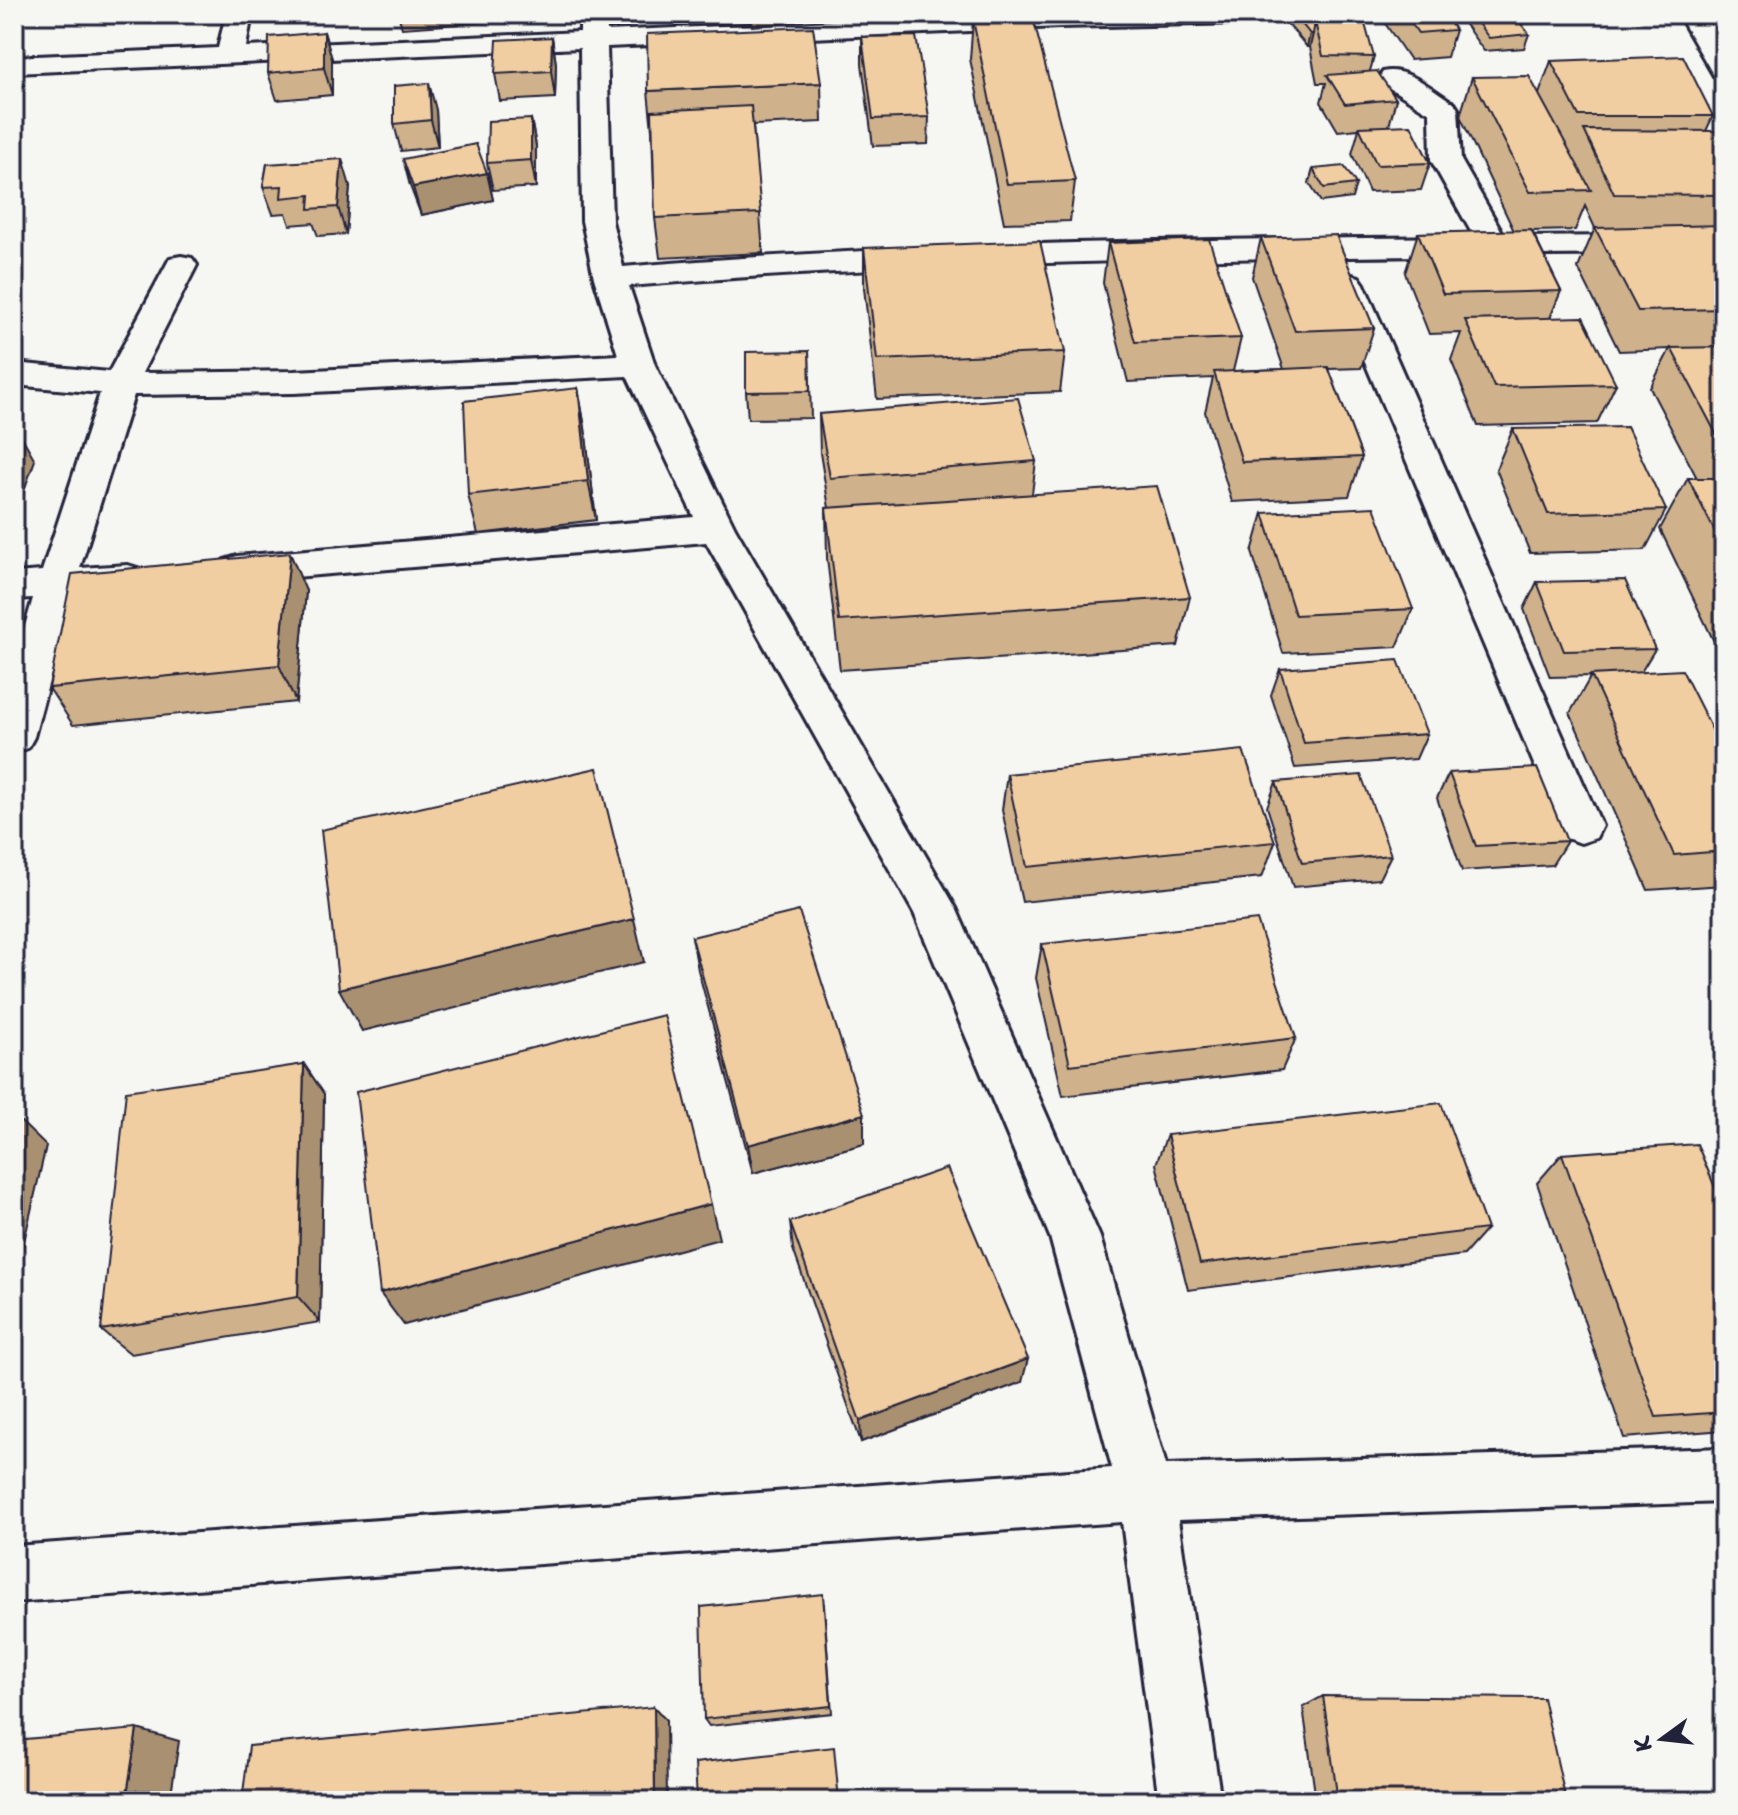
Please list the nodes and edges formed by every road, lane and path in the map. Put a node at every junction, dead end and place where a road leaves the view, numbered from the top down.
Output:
1 (239, 14) edge
2 (1691, 14) edge
3 (1242, 15) edge
4 (1058, 17) edge
5 (594, 27) edge
6 (230, 56) junction
7 (14, 65) edge
8 (1724, 70) edge
9 (1393, 78) dead end
10 (1724, 244) edge
11 (1495, 247) junction
12 (1333, 249) junction
13 (181, 265) dead end
14 (610, 278) junction
15 (638, 365) junction
16 (14, 374) edge
17 (120, 384) junction
18 (717, 528) junction
19 (56, 584) junction
20 (14, 586) edge
21 (14, 737) edge
22 (1581, 826) dead end
23 (1724, 1475) edge
24 (1146, 1493) junction
25 (14, 1574) edge
26 (1190, 1801) edge

1 - 6 street
2 - 8 street
3 - 4 street
4 - 5 street
5 - 6 street
5 - 14 street
6 - 7 street
9 - 11 street
10 - 11 street
11 - 12 street
12 - 14 street
12 - 22 street
13 - 17 street
14 - 15 street
15 - 17 street
15 - 18 street
16 - 17 street
17 - 19 street
18 - 19 street
18 - 24 street
19 - 20 street
19 - 21 street
23 - 24 street
24 - 25 street
24 - 26 street

